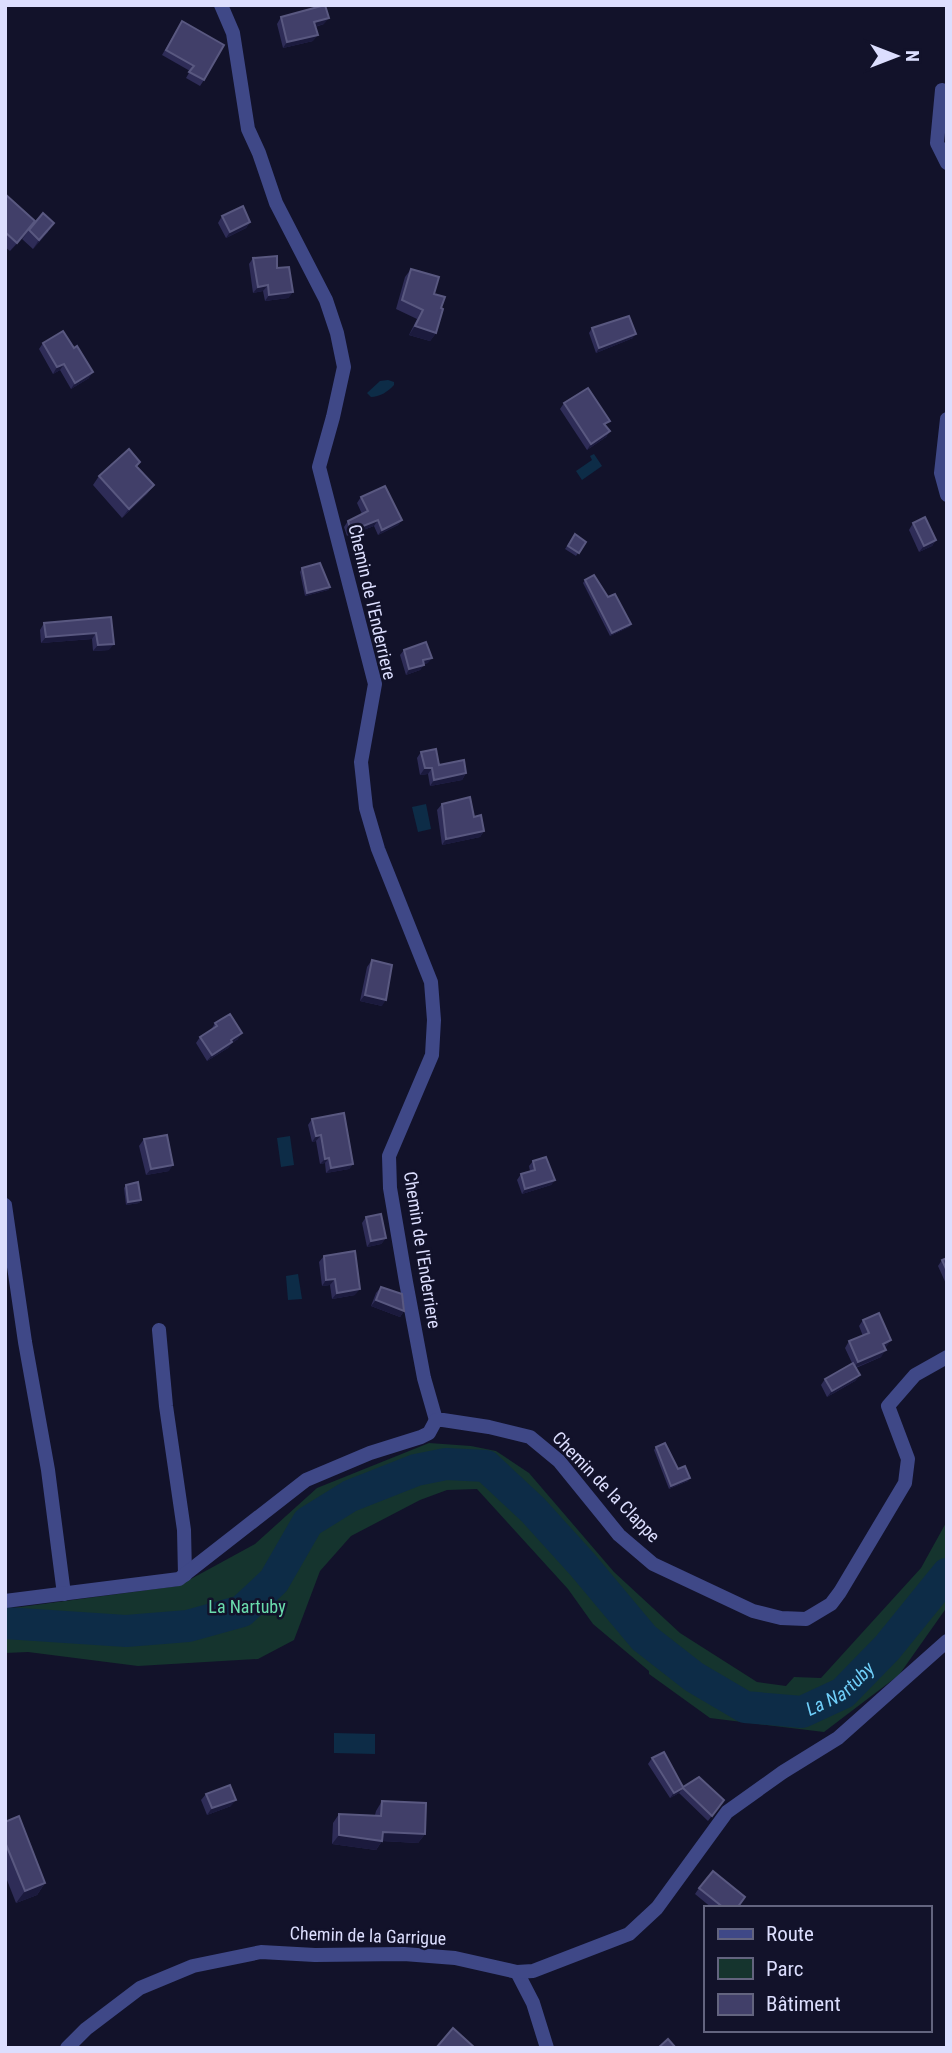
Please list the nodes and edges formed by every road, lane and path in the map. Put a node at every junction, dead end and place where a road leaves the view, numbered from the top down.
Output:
1 (221, 5) edge
2 (942, 90) dead end
3 (947, 163) edge
4 (947, 419) edge
5 (947, 495) edge
6 (5, 1205) edge
7 (159, 1330) dead end
8 (947, 1357) edge
9 (436, 1420) junction
10 (185, 1575) junction
11 (64, 1594) junction
12 (5, 1601) edge
13 (947, 1641) edge
14 (517, 1972) junction
15 (67, 2048) edge
16 (547, 2048) edge

1 - 9 street, Chemin de l'Enderriere
2 - 3 street
4 - 5 street
6 - 11 street
7 - 10 street
8 - 9 street, Chemin de la Clappe
9 - 10 street
10 - 11 street
11 - 12 street
13 - 14 street, Chemin de la Garrigue
14 - 15 street, Chemin de la Garrigue
14 - 16 street

